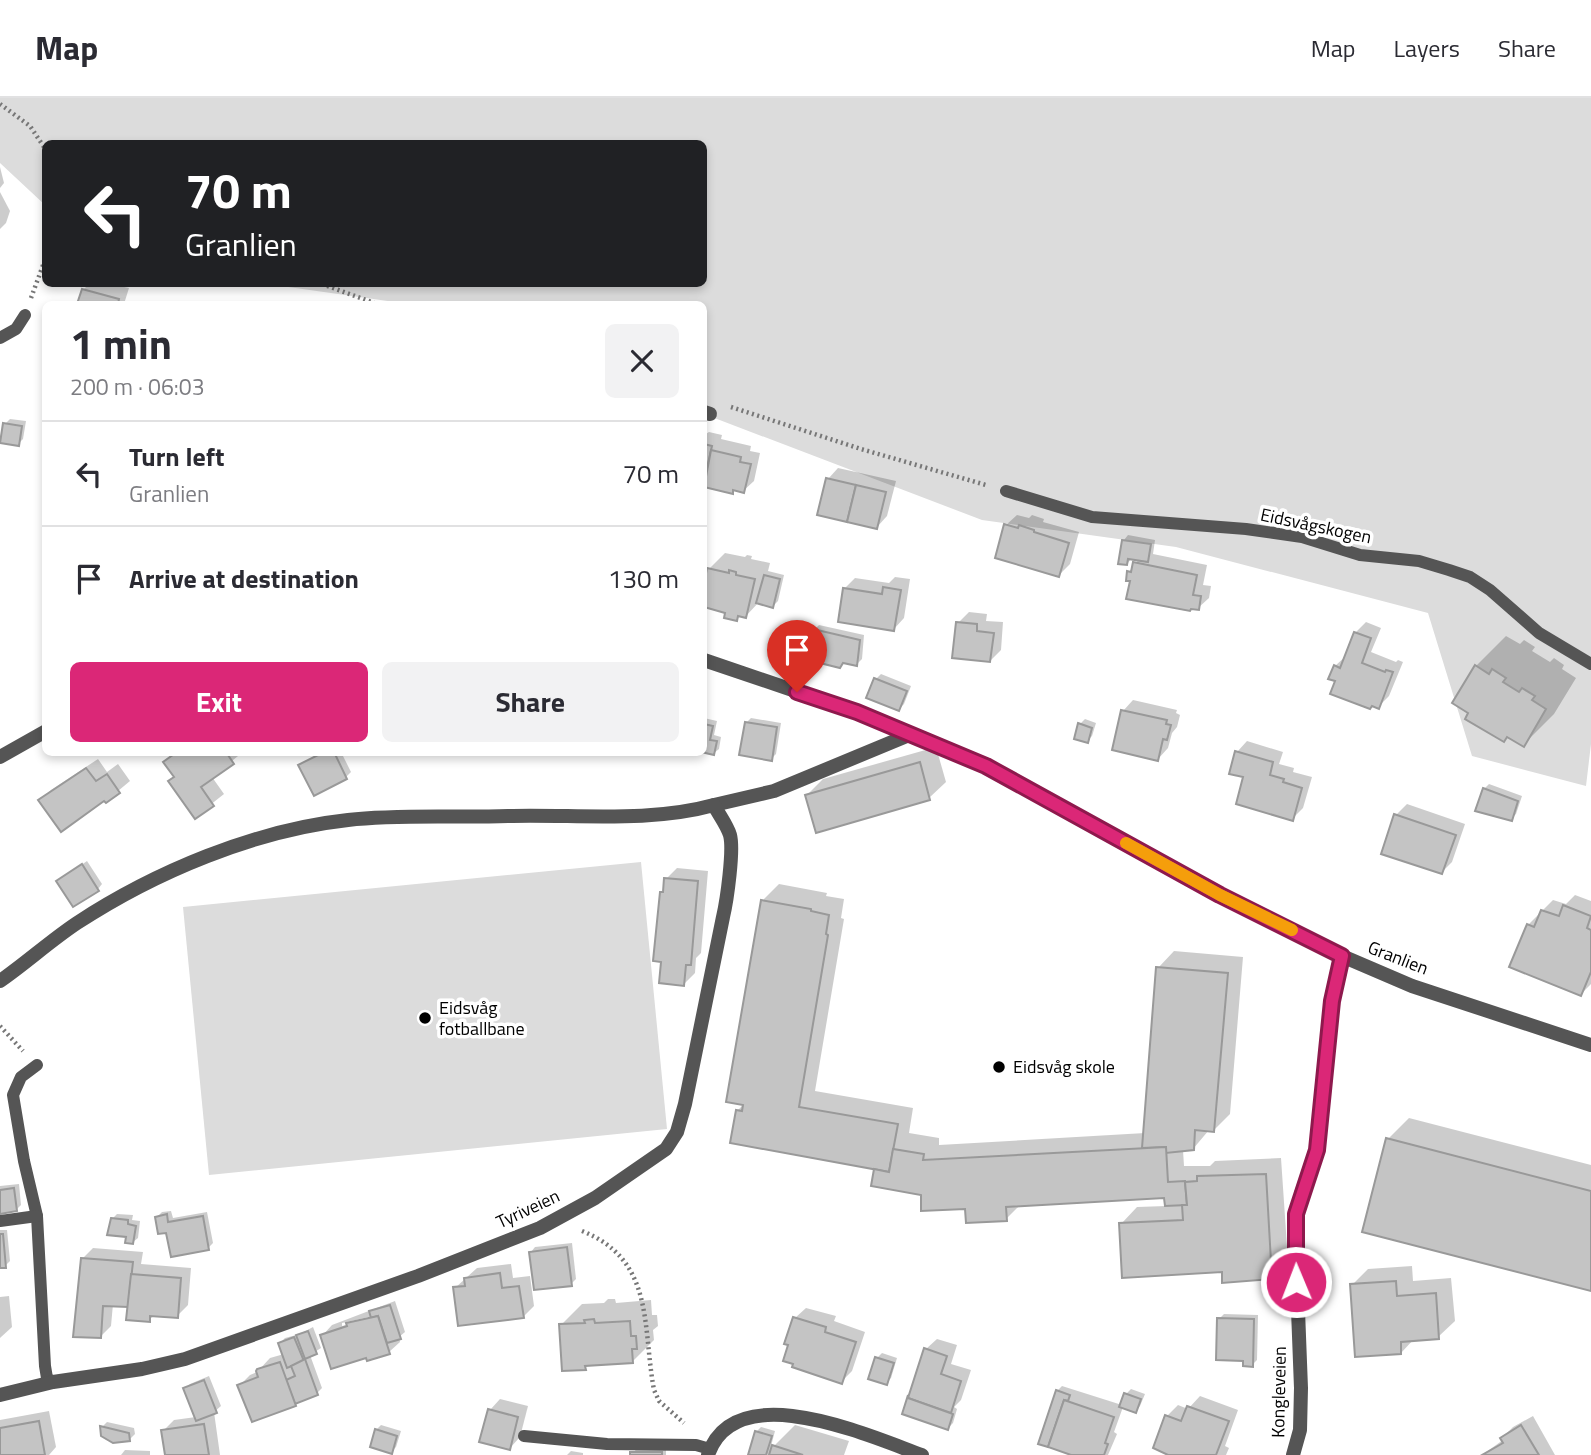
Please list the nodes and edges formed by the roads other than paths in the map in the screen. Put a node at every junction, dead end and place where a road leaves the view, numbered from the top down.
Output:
1 (26, 315) road end
2 (0, 338) edge
3 (1006, 491) road end
4 (707, 661) edge
5 (1591, 664) edge
6 (42, 733) edge
7 (909, 734) junction
8 (0, 757) edge
9 (714, 805) junction
10 (1342, 956) junction
11 (0, 981) edge
12 (1591, 1045) edge
13 (37, 1065) road end
14 (37, 1216) junction
15 (0, 1221) edge
16 (53, 1381) junction
17 (0, 1395) edge
18 (524, 1436) dead end
19 (712, 1447) edge
20 (922, 1455) edge
21 (1293, 1455) edge

1 - 2 lane
3 - 5 lane, Eidsvågskogen
4 - 7 street, Granlien
6 - 8 street
7 - 9 street
7 - 10 street, Granlien
9 - 11 street
9 - 16 street, Tyriveien
10 - 12 street, Granlien
10 - 21 street, Kongleveien
13 - 14 lane
14 - 15 lane
14 - 16 lane
16 - 17 street, Tyriveien
18 - 19 lane
19 - 20 street

